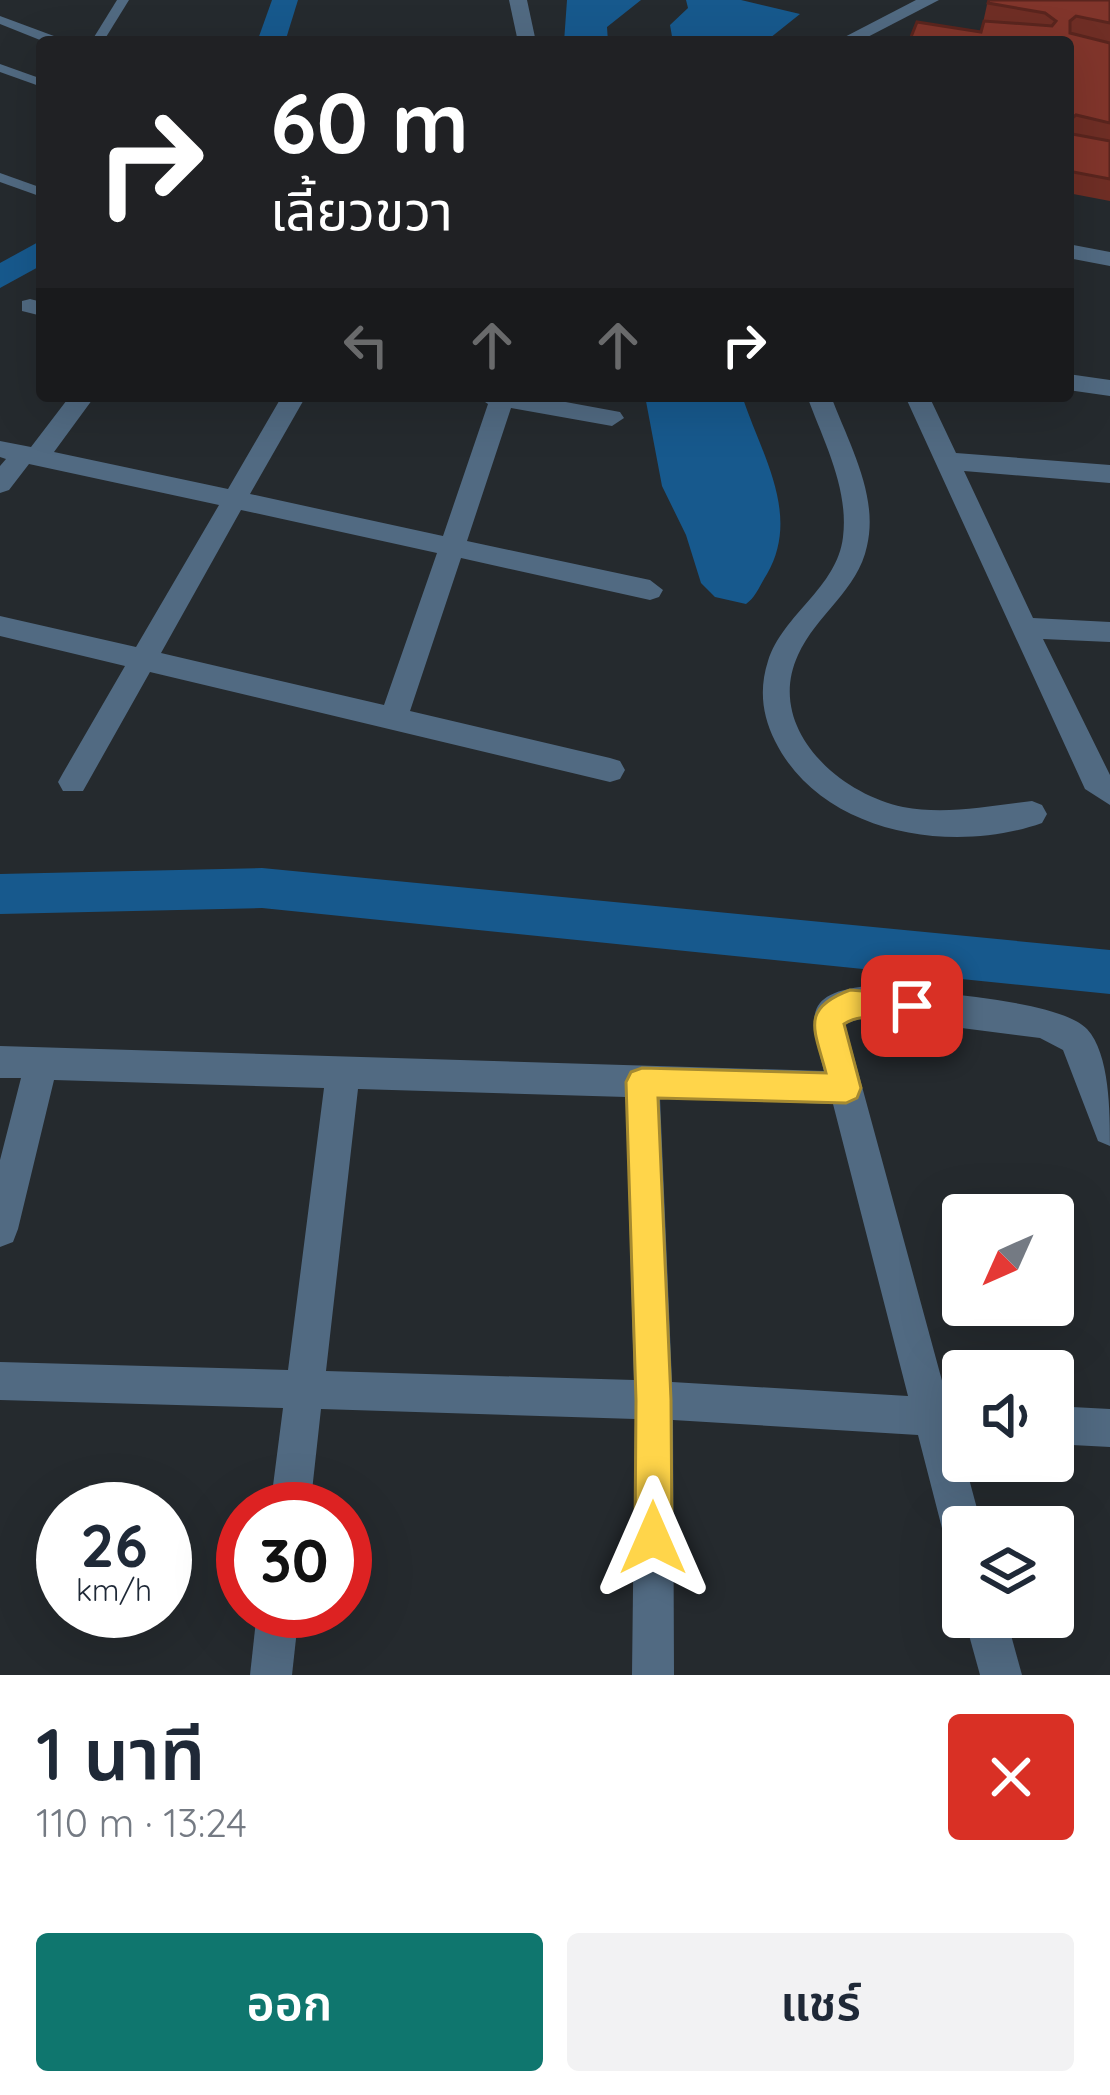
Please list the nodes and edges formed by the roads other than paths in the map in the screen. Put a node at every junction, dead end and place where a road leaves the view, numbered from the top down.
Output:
1 (123, 0) edge
2 (518, 0) edge
3 (930, 0) edge
4 (0, 20) edge
5 (41, 36) edge
6 (102, 36) edge
7 (526, 36) edge
8 (856, 36) edge
9 (0, 68) edge
10 (36, 81) edge
11 (0, 177) edge
12 (36, 191) edge
13 (1074, 252) edge
14 (1110, 259) edge
15 (1074, 383) edge
16 (1110, 388) edge
17 (76, 402) edge
18 (290, 402) edge
19 (494, 402) edge
20 (523, 402) edge
21 (821, 402) edge
22 (919, 402) edge
23 (612, 418) dead end
24 (20, 453) edge
25 (947, 461) junction
26 (1110, 474) edge
27 (0, 484) edge
28 (232, 500) junction
29 (452, 550) junction
30 (650, 590) dead end
31 (0, 626) edge
32 (1025, 628) junction
33 (1110, 632) edge
34 (141, 659) junction
35 (394, 717) junction
36 (610, 770) dead end
37 (73, 782) dead end
38 (1110, 793) edge
39 (1033, 814) dead end
40 (0, 1062) edge
41 (41, 1065) junction
42 (343, 1072) junction
43 (642, 1082) junction
44 (846, 1088) junction
45 (1110, 1129) edge
46 (0, 1229) edge
47 (0, 1381) edge
48 (303, 1392) junction
49 (942, 1399) edge
50 (654, 1400) junction
51 (942, 1418) edge
52 (1074, 1426) edge
53 (1110, 1428) edge
54 (293, 1482) edge
55 (275, 1638) edge
56 (990, 1638) edge
57 (271, 1675) edge
58 (653, 1675) edge
59 (1000, 1675) edge

1 - 6 lane
2 - 7 street
3 - 8 street
4 - 5 lane
9 - 10 lane
11 - 12 lane
13 - 14 street
15 - 16 street
17 - 24 street
18 - 28 street
19 - 29 street
20 - 23 street
21 - 39 street
22 - 25 street
24 - 27 street
24 - 28 street
25 - 26 street
25 - 32 street
28 - 29 street
28 - 34 street
29 - 30 street
29 - 35 street
31 - 34 street
32 - 33 street
32 - 38 street
34 - 35 street
34 - 37 street
35 - 36 street
40 - 41 street
41 - 42 street
41 - 46 street
42 - 43 street
42 - 48 street
43 - 44 street
43 - 50 street
44 - 45 street
44 - 49 street
47 - 48 street
48 - 50 street
48 - 54 street
50 - 51 street
50 - 58 street
52 - 53 street
55 - 57 street
56 - 59 street

